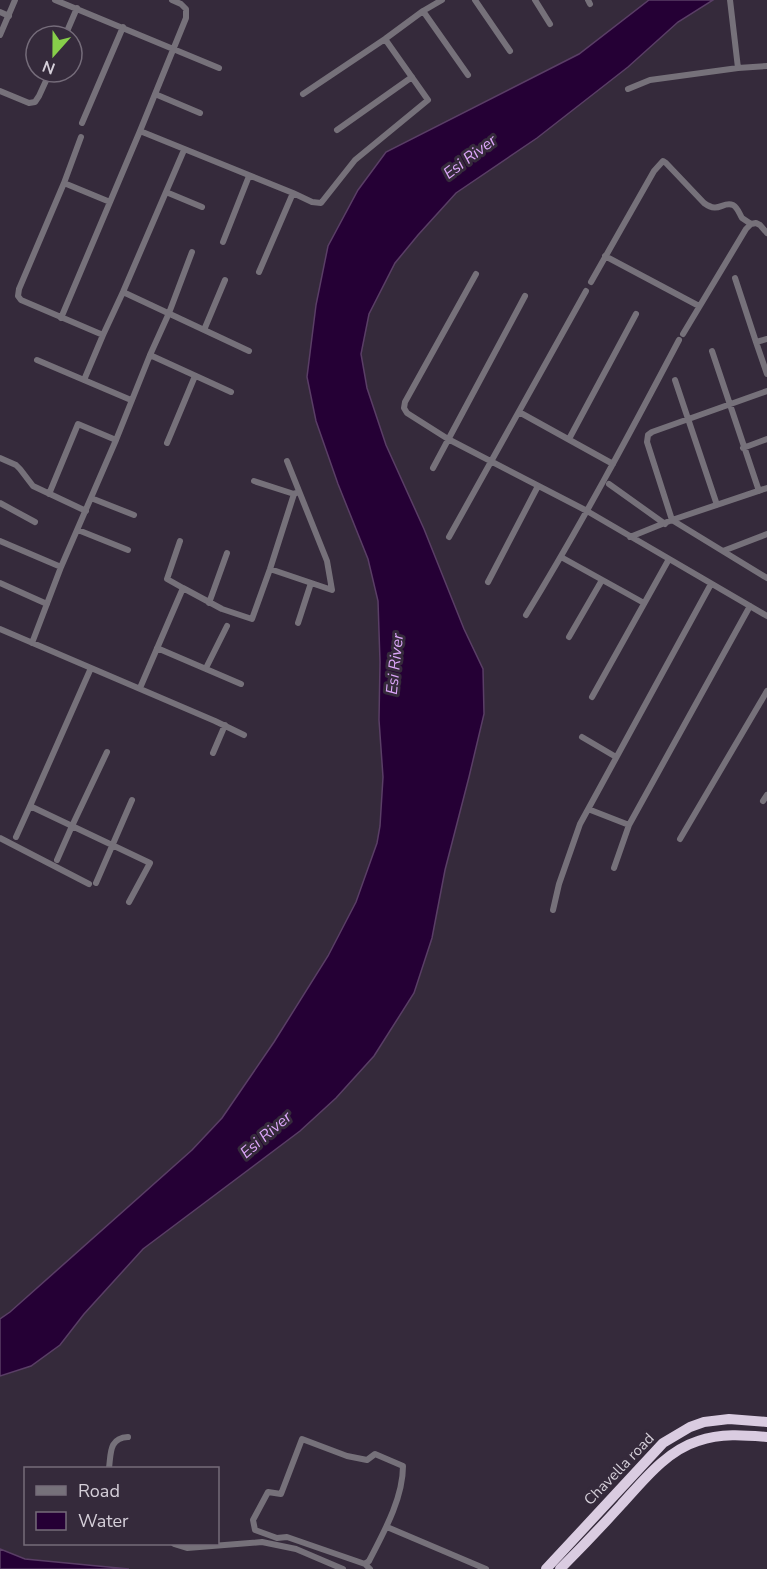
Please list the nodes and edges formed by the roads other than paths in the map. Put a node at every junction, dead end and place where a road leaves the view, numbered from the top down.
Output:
1 (15, 0) edge
2 (56, 0) edge
3 (442, 0) edge
4 (475, 0) edge
5 (535, 0) edge
6 (730, 0) edge
7 (177, 1) edge
8 (77, 8) junction
9 (423, 11) junction
10 (0, 12) edge
11 (9, 16) junction
12 (70, 24) edge
13 (550, 24) dead end
14 (123, 27) junction
15 (0, 35) edge
16 (385, 39) junction
17 (174, 48) junction
18 (510, 51) dead end
19 (767, 66) edge
20 (219, 68) dead end
21 (738, 68) junction
22 (468, 75) dead end
23 (412, 77) junction
24 (44, 84) edge
25 (628, 89) dead end
26 (0, 91) edge
27 (155, 94) junction
28 (303, 94) dead end
29 (200, 113) dead end
30 (82, 123) dead end
31 (337, 130) dead end
32 (140, 131) junction
33 (81, 136) dead end
34 (184, 150) junction
35 (249, 176) junction
36 (64, 183) junction
37 (166, 192) junction
38 (292, 193) junction
39 (110, 202) junction
40 (202, 207) dead end
41 (751, 224) junction
42 (767, 233) edge
43 (223, 242) dead end
44 (192, 252) dead end
45 (605, 256) junction
46 (260, 272) dead end
47 (476, 274) dead end
48 (735, 278) dead end
49 (225, 280) dead end
50 (591, 282) dead end
51 (586, 291) dead end
52 (123, 292) junction
53 (525, 296) dead end
54 (699, 306) junction
55 (169, 313) junction
56 (636, 314) dead end
57 (61, 318) junction
58 (204, 330) junction
59 (103, 335) junction
60 (767, 339) edge
61 (756, 342) junction
62 (249, 351) dead end
63 (712, 351) dead end
64 (150, 355) junction
65 (37, 360) dead end
66 (767, 374) edge
67 (195, 376) junction
68 (84, 380) junction
69 (675, 380) dead end
70 (767, 391) edge
71 (231, 392) dead end
72 (131, 400) junction
73 (730, 404) junction
74 (519, 412) junction
75 (688, 419) junction
76 (448, 439) junction
77 (767, 439) edge
78 (116, 440) junction
79 (569, 440) junction
80 (167, 443) dead end
81 (743, 448) junction
82 (0, 458) edge
83 (287, 461) dead end
84 (491, 461) junction
85 (613, 464) junction
86 (433, 468) dead end
87 (254, 481) dead end
88 (609, 484) dead end
89 (538, 486) junction
90 (767, 488) edge
91 (759, 491) junction
92 (297, 493) junction
93 (49, 494) junction
94 (91, 498) junction
95 (0, 503) edge
96 (717, 505) junction
97 (86, 511) junction
98 (587, 511) junction
99 (134, 515) dead end
100 (672, 520) junction
101 (35, 522) dead end
102 (665, 524) junction
103 (78, 530) junction
104 (767, 534) edge
105 (449, 537) dead end
106 (630, 537) junction
107 (0, 541) edge
108 (180, 541) dead end
109 (128, 550) dead end
110 (723, 551) junction
111 (227, 553) dead end
112 (561, 557) junction
113 (669, 559) junction
114 (61, 567) junction
115 (270, 569) junction
116 (767, 578) edge
117 (602, 580) junction
118 (488, 582) dead end
119 (312, 583) junction
120 (0, 584) edge
121 (711, 584) junction
122 (183, 588) junction
123 (209, 603) junction
124 (644, 603) junction
125 (47, 604) junction
126 (750, 606) junction
127 (526, 615) dead end
128 (767, 616) edge
129 (298, 623) dead end
130 (227, 626) dead end
131 (0, 629) edge
132 (569, 637) dead end
133 (32, 642) junction
134 (157, 648) junction
135 (91, 668) junction
136 (206, 668) junction
137 (241, 684) dead end
138 (140, 688) junction
139 (767, 690) edge
140 (592, 696) dead end
141 (225, 725) junction
142 (244, 735) dead end
143 (582, 738) dead end
144 (107, 752) dead end
145 (213, 753) dead end
146 (616, 757) junction
147 (132, 800) dead end
148 (30, 806) junction
149 (588, 809) junction
150 (629, 825) junction
151 (72, 826) junction
152 (16, 837) dead end
153 (0, 838) edge
154 (680, 839) dead end
155 (113, 845) junction
156 (57, 860) dead end
157 (614, 868) dead end
158 (96, 883) dead end
159 (88, 884) dead end
160 (129, 902) dead end
161 (554, 910) dead end
162 (767, 1422) edge
163 (128, 1437) dead end
164 (767, 1437) edge
165 (109, 1467) edge
166 (387, 1527) junction
167 (177, 1545) edge
168 (368, 1567) edge
169 (343, 1569) edge
170 (486, 1569) edge
171 (546, 1569) edge
172 (560, 1569) edge

1 - 11 street
2 - 8 street
3 - 9 street
4 - 18 street
5 - 13 street
6 - 21 street
7 - 17 street
8 - 12 street
8 - 14 street
9 - 16 street
9 - 22 street
10 - 11 street
11 - 15 street
14 - 17 street
14 - 30 street
16 - 23 street
16 - 28 street
17 - 20 street
17 - 27 street
19 - 21 street
21 - 25 street
23 - 31 street
23 - 38 street
24 - 26 street
27 - 29 street
27 - 32 street
32 - 34 street
32 - 39 street
33 - 36 street
34 - 35 street
34 - 37 street
35 - 38 street
35 - 43 street
36 - 39 street
36 - 57 street
37 - 40 street
37 - 52 street
38 - 46 street
39 - 57 street
41 - 42 street
41 - 45 street
41 - 54 street
44 - 55 street
45 - 50 street
45 - 54 street
47 - 76 street
48 - 61 street
49 - 58 street
51 - 74 street
52 - 55 street
52 - 59 street
53 - 76 street
54 - 85 street
55 - 58 street
55 - 64 street
56 - 79 street
57 - 59 street
58 - 62 street
59 - 68 street
60 - 61 street
61 - 66 street
63 - 73 street
64 - 67 street
64 - 72 street
65 - 68 street
67 - 71 street
67 - 80 street
68 - 72 street
69 - 75 street
70 - 73 street
72 - 78 street
73 - 75 street
73 - 81 street
74 - 79 street
74 - 84 street
75 - 96 street
75 - 100 street
76 - 84 street
76 - 86 street
77 - 81 street
78 - 93 street
78 - 94 street
79 - 85 street
81 - 91 street
82 - 93 street
83 - 92 street
84 - 89 street
84 - 105 street
85 - 98 street
87 - 92 street
88 - 102 street
89 - 98 street
89 - 118 street
90 - 91 street
91 - 96 street
92 - 115 street
92 - 119 street
93 - 97 street
94 - 97 street
94 - 99 street
95 - 101 street
96 - 100 street
97 - 103 street
98 - 106 street
98 - 112 street
100 - 102 street
100 - 110 street
102 - 106 street
103 - 109 street
103 - 114 street
104 - 110 street
106 - 113 street
107 - 114 street
108 - 122 street
110 - 116 street
111 - 123 street
112 - 117 street
112 - 127 street
113 - 121 street
113 - 124 street
114 - 125 street
115 - 119 street
115 - 123 street
117 - 124 street
117 - 132 street
119 - 129 street
120 - 125 street
121 - 126 street
121 - 146 street
122 - 123 street
122 - 134 street
124 - 140 street
125 - 133 street
126 - 128 street
126 - 150 street
130 - 136 street
131 - 133 street
133 - 135 street
134 - 136 street
134 - 138 street
135 - 138 street
135 - 148 street
136 - 137 street
138 - 141 street
139 - 154 street
141 - 142 street
141 - 145 street
143 - 146 street
144 - 151 street
146 - 149 street
147 - 155 street
148 - 151 street
148 - 152 street
149 - 150 street
149 - 161 street
150 - 157 street
151 - 155 street
151 - 156 street
153 - 159 street
155 - 158 street
155 - 160 street
162 - 171 highway, Chavella road
163 - 165 street
164 - 172 highway, Chavella road
166 - 168 street
166 - 168 street
166 - 170 street
167 - 169 street

